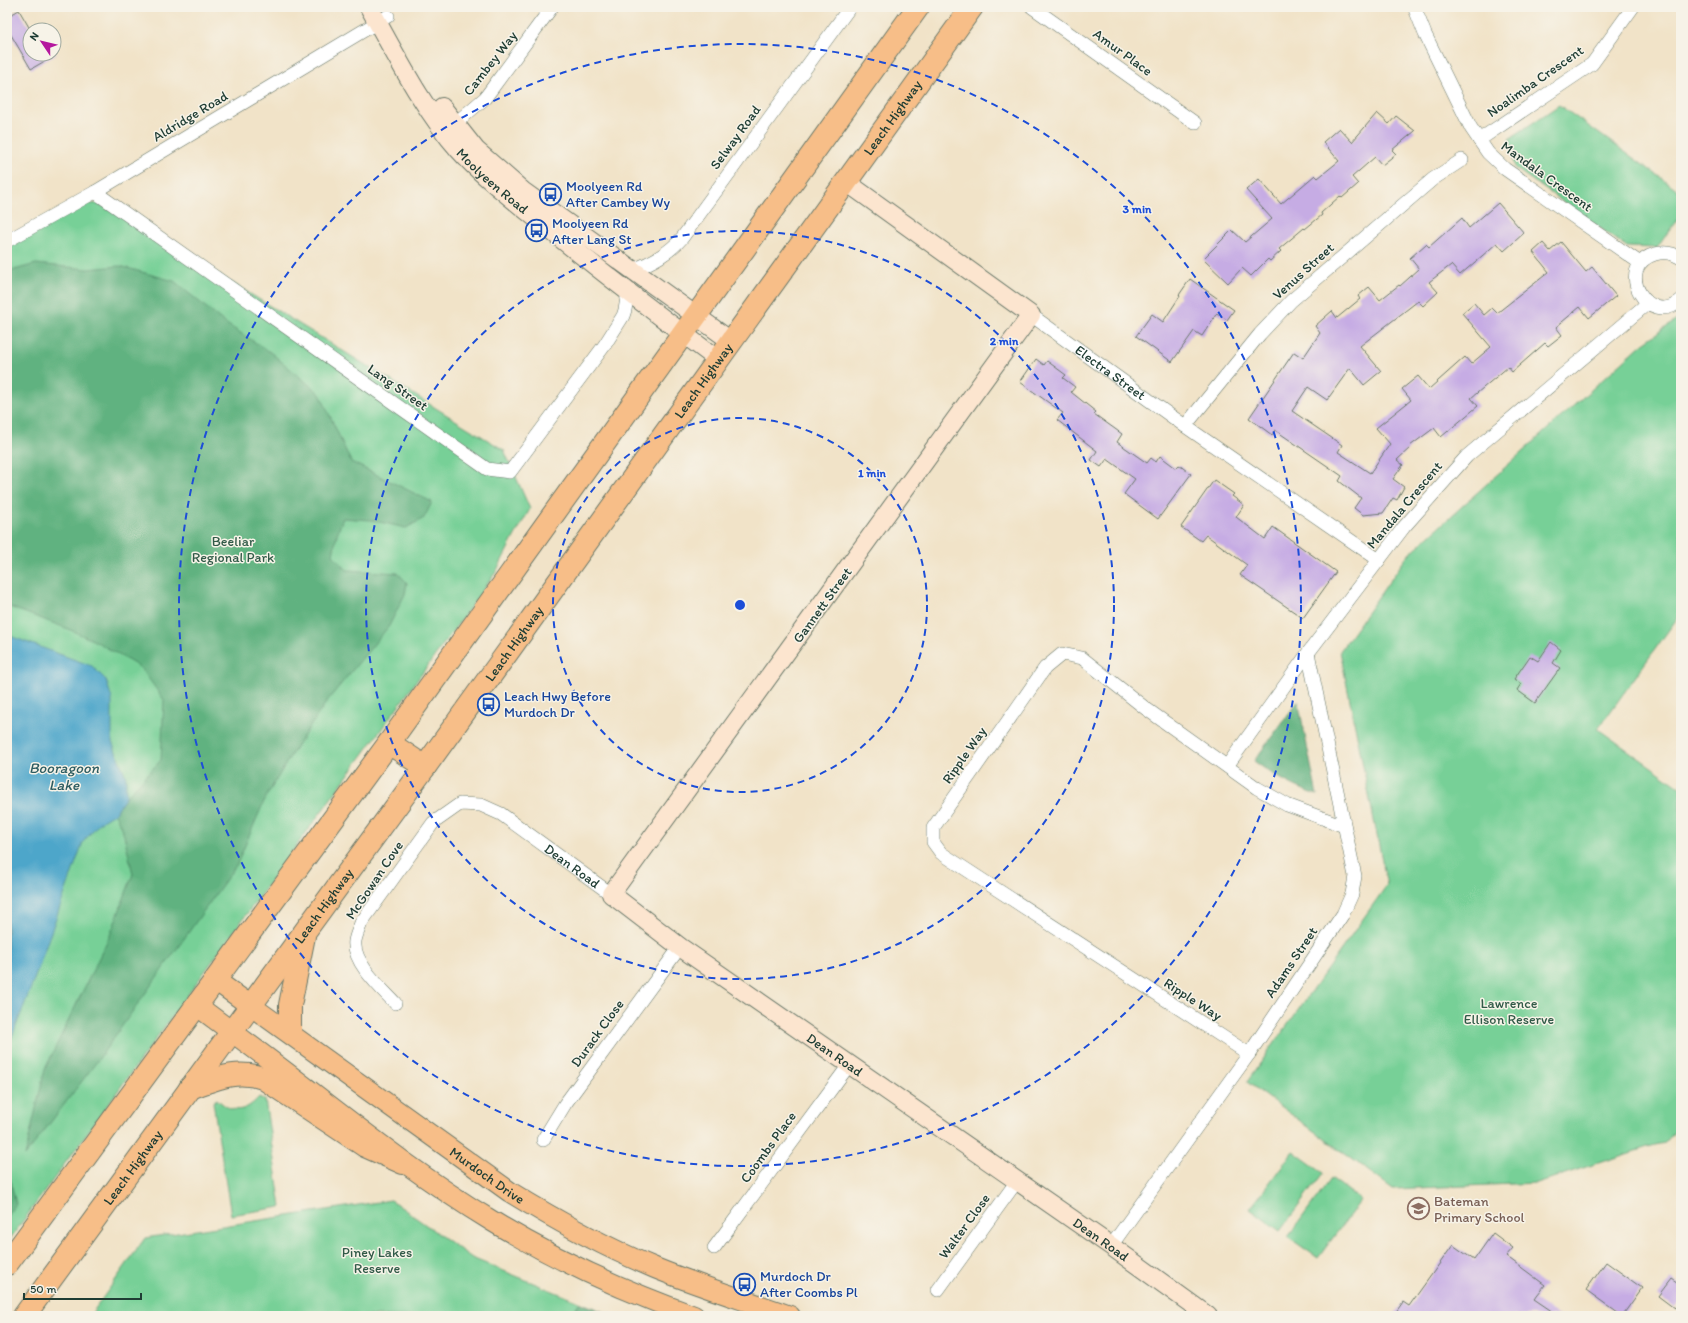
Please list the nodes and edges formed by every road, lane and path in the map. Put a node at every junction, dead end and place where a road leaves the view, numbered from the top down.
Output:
1 (552, 7) edge
2 (850, 7) edge
3 (918, 7) edge
4 (972, 7) edge
5 (1032, 7) edge
6 (1633, 7) edge
7 (1413, 8) edge
8 (379, 13) edge
9 (1195, 123) dead end
10 (450, 128) junction
11 (1479, 140) junction
12 (1462, 160) dead end
13 (845, 181) junction
14 (95, 192) junction
15 (7, 241) edge
16 (1681, 257) edge
17 (1640, 263) junction
18 (633, 270) junction
19 (628, 292) junction
20 (1681, 300) edge
21 (1648, 303) junction
22 (1031, 315) junction
23 (696, 316) junction
24 (684, 334) junction
25 (731, 341) junction
26 (717, 359) junction
27 (1185, 426) junction
28 (1379, 560) junction
29 (1308, 653) junction
30 (389, 743) junction
31 (1227, 766) junction
32 (425, 767) junction
33 (460, 804) joint
34 (1344, 826) junction
35 (611, 894) junction
36 (305, 929) junction
37 (680, 948) junction
38 (215, 980) junction
39 (395, 1003) dead end
40 (196, 1005) junction
41 (250, 1005) junction
42 (231, 1031) junction
43 (290, 1032) junction
44 (1249, 1054) junction
45 (849, 1065) junction
46 (190, 1088) junction
47 (543, 1140) dead end
48 (404, 1163) junction
49 (1017, 1181) junction
50 (1111, 1246) junction
51 (714, 1248) dead end
52 (7, 1264) edge
53 (938, 1290) dead end
54 (24, 1316) edge
55 (694, 1316) edge
56 (790, 1316) edge
57 (1208, 1316) edge

1 - 10 street, Cambey Way
2 - 18 street, Selway Road
3 - 23 highway
4 - 13 highway, Leach Highway
5 - 9 street, Amur Place
6 - 11 street, Noalimba Crescent
7 - 11 street, Mandala Crescent
8 - 10 street, Moolyeen Road
8 - 14 street, Aldridge Road
10 - 18 street, Moolyeen Road
10 - 19 street, Moolyeen Road
11 - 17 street, Mandala Crescent
12 - 27 street, Venus Street
13 - 22 street, Electra Street
13 - 25 highway, Leach Highway
14 - 15 street, Aldridge Road
14 - 19 street, Lang Street
16 - 17 street
17 - 21 street
18 - 23 street, Moolyeen Road
19 - 24 street, Moolyeen Road
20 - 21 street
21 - 28 street, Mandala Crescent
22 - 27 street, Electra Street
22 - 35 street, Gannett Street
23 - 24 highway
23 - 25 street, Moolyeen Road
24 - 26 street, Moolyeen Road
24 - 30 highway
25 - 26 highway, Leach Highway
26 - 32 highway, Leach Highway
27 - 28 street, Electra Street
28 - 29 street, Mandala Crescent
29 - 31 street, Mandala Crescent
29 - 34 street, Adams Street
30 - 32 highway
30 - 38 highway
31 - 34 street, Ripple Way
31 - 44 street, Ripple Way
32 - 36 highway, Leach Highway
33 - 35 street, Dean Road
33 - 39 street, McGowan Cove
34 - 44 street, Adams Street
35 - 37 street, Dean Road
36 - 41 highway, Leach Highway
36 - 43 highway
37 - 45 street, Dean Road
37 - 47 street, Durack Close
38 - 40 highway
38 - 41 main road, Murdoch Drive
40 - 42 main road
40 - 52 highway
41 - 42 highway, Leach Highway
41 - 43 main road, Murdoch Drive
42 - 46 highway, Leach Highway
42 - 48 main road
43 - 56 main road, Murdoch Drive
44 - 50 street, Adams Street
45 - 49 street, Dean Road
45 - 51 street, Coombs Place
46 - 48 highway
46 - 54 highway, Leach Highway
48 - 55 main road
49 - 50 street, Dean Road
49 - 53 street, Walter Close
50 - 57 street, Dean Road

